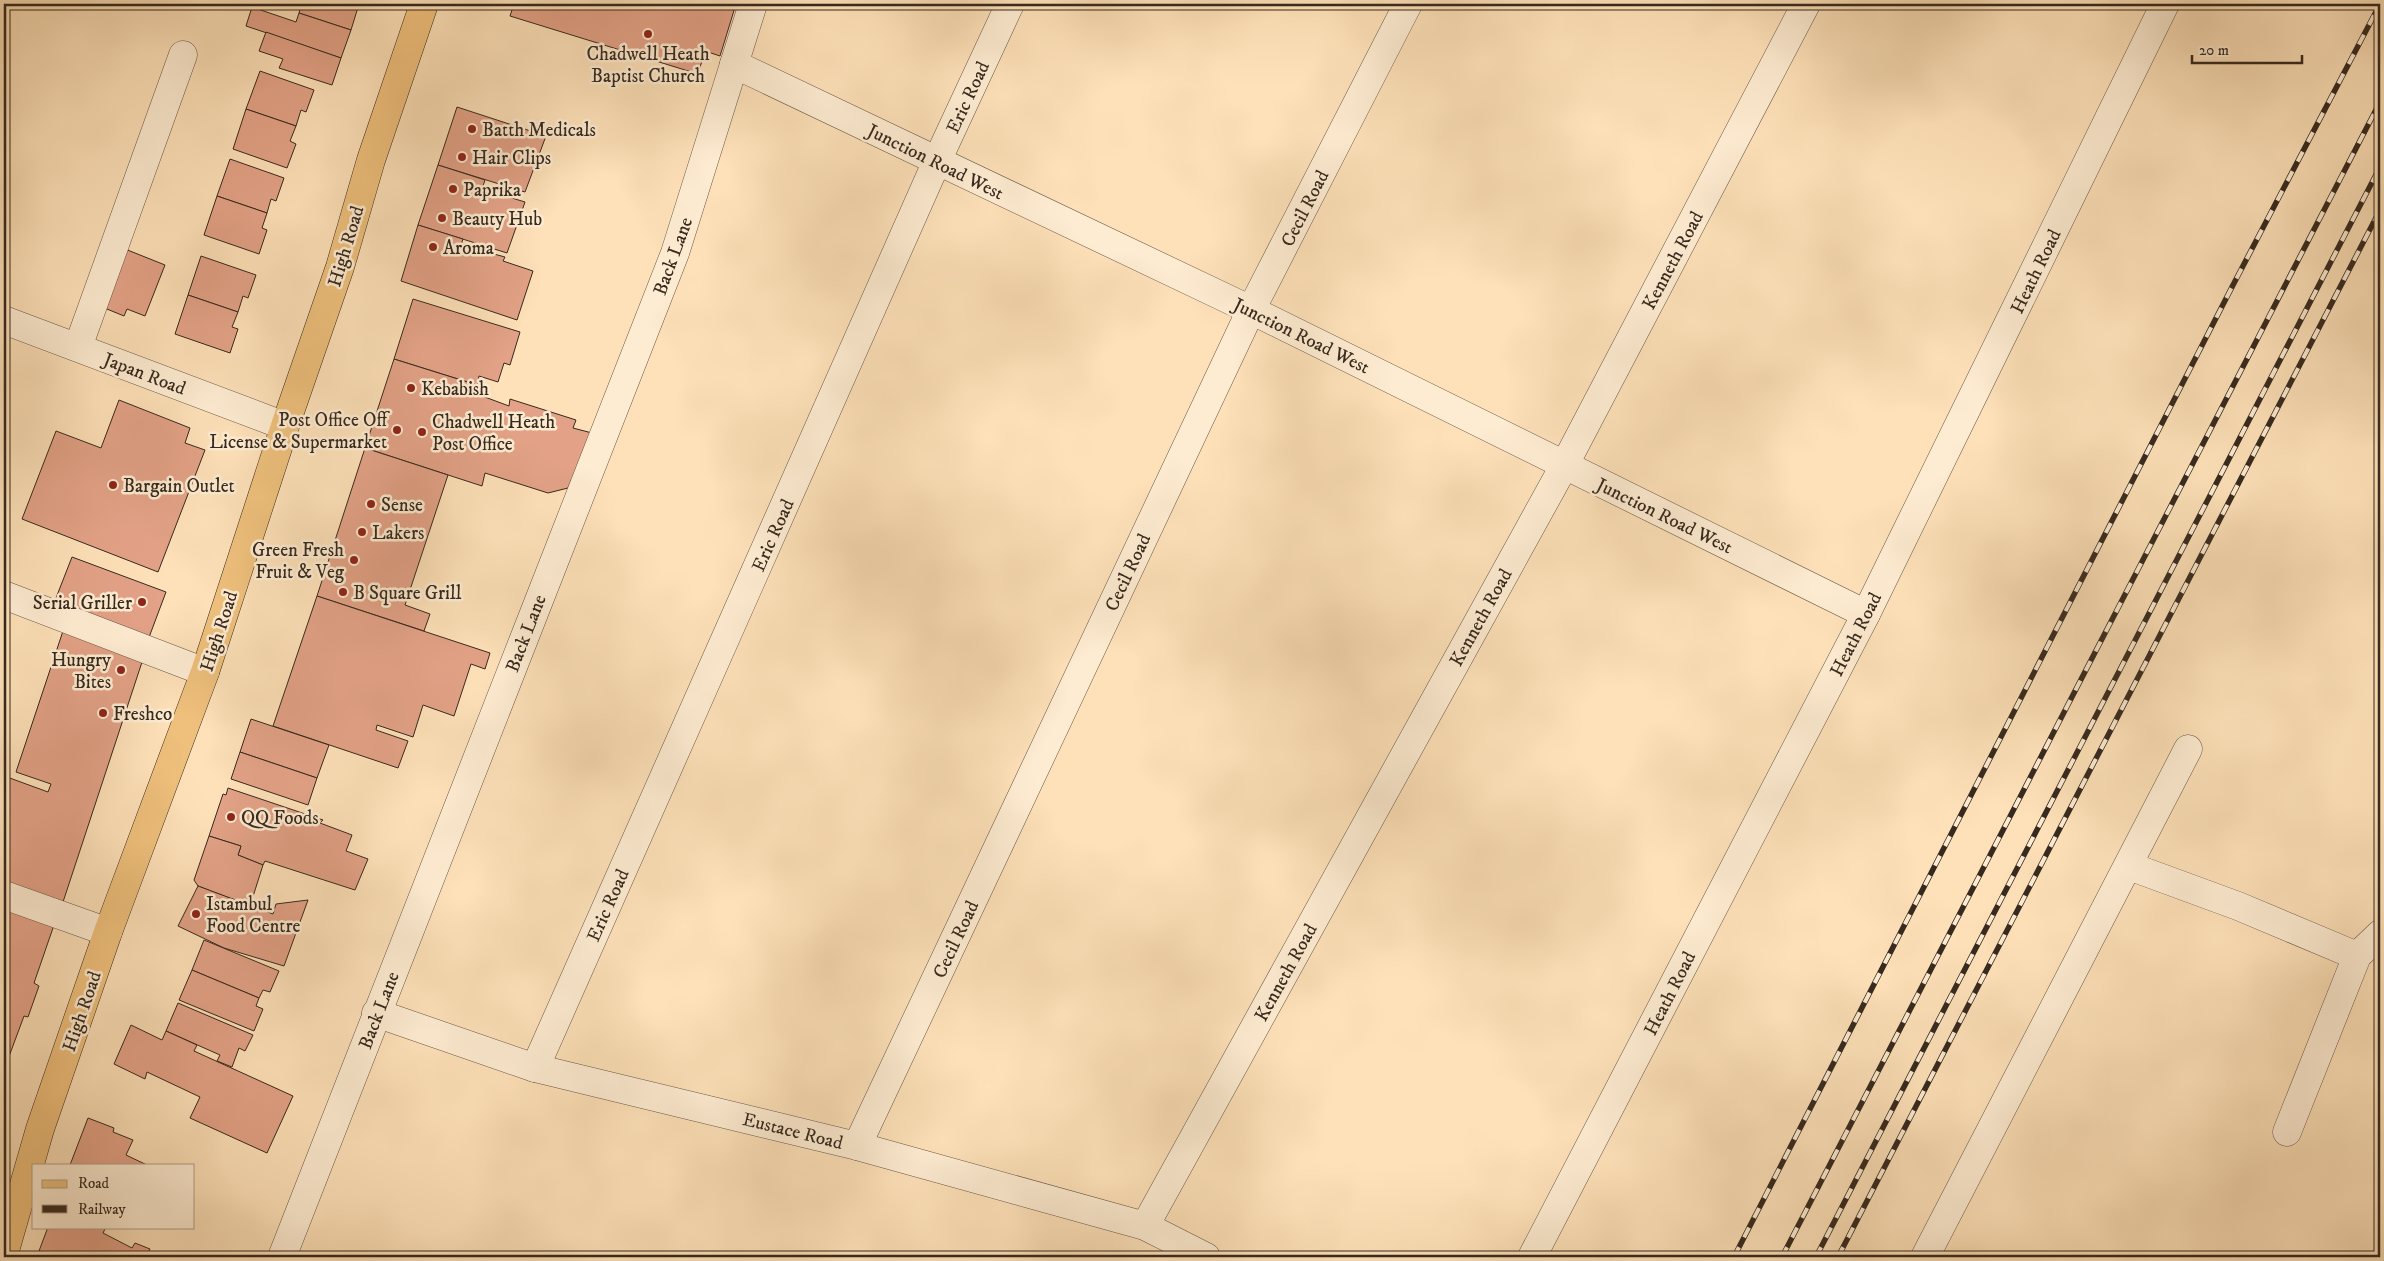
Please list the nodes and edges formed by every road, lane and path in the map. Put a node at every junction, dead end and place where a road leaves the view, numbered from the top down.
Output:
1 (424, 4) edge
2 (753, 4) edge
3 (1010, 4) edge
4 (1408, 4) edge
5 (1806, 4) edge
6 (2165, 4) edge
7 (183, 55) dead end
8 (734, 64) junction
9 (937, 161) junction
10 (1251, 310) junction
11 (4, 320) edge
12 (78, 347) junction
13 (285, 426) junction
14 (1564, 466) junction
15 (4, 596) edge
16 (1866, 614) junction
17 (205, 672) junction
18 (2188, 749) dead end
19 (2128, 866) junction
20 (4, 895) edge
21 (108, 932) junction
22 (2380, 934) edge
23 (2357, 956) junction
24 (376, 1012) junction
25 (535, 1068) junction
26 (2287, 1132) dead end
27 (857, 1146) junction
28 (1146, 1226) junction
29 (4, 1254) edge
30 (282, 1257) edge
31 (1206, 1257) edge
32 (1532, 1257) edge
33 (1926, 1257) edge

1 - 13 main road, High Road
2 - 8 street, Back Lane
3 - 9 street, Eric Road
4 - 10 street, Cecil Road
5 - 14 street, Kenneth Road
6 - 16 street, Heath Road
7 - 12 street
8 - 9 street, Junction Road West
8 - 24 street, Back Lane
9 - 10 street, Junction Road West
9 - 25 street, Eric Road
10 - 14 street, Junction Road West
10 - 27 street, Cecil Road
11 - 12 street, Japan Road
12 - 13 street, Japan Road
13 - 17 main road, High Road
14 - 16 street, Junction Road West
14 - 28 street, Kenneth Road
15 - 17 street
16 - 32 street, Heath Road
17 - 21 main road, High Road
18 - 19 street
19 - 23 street
19 - 33 street
20 - 21 street
21 - 29 main road, High Road
22 - 23 street
23 - 26 street
24 - 25 street, Eustace Road
24 - 30 street, Back Lane
25 - 27 street, Eustace Road
27 - 28 street, Eustace Road
28 - 31 street, Eustace Road

